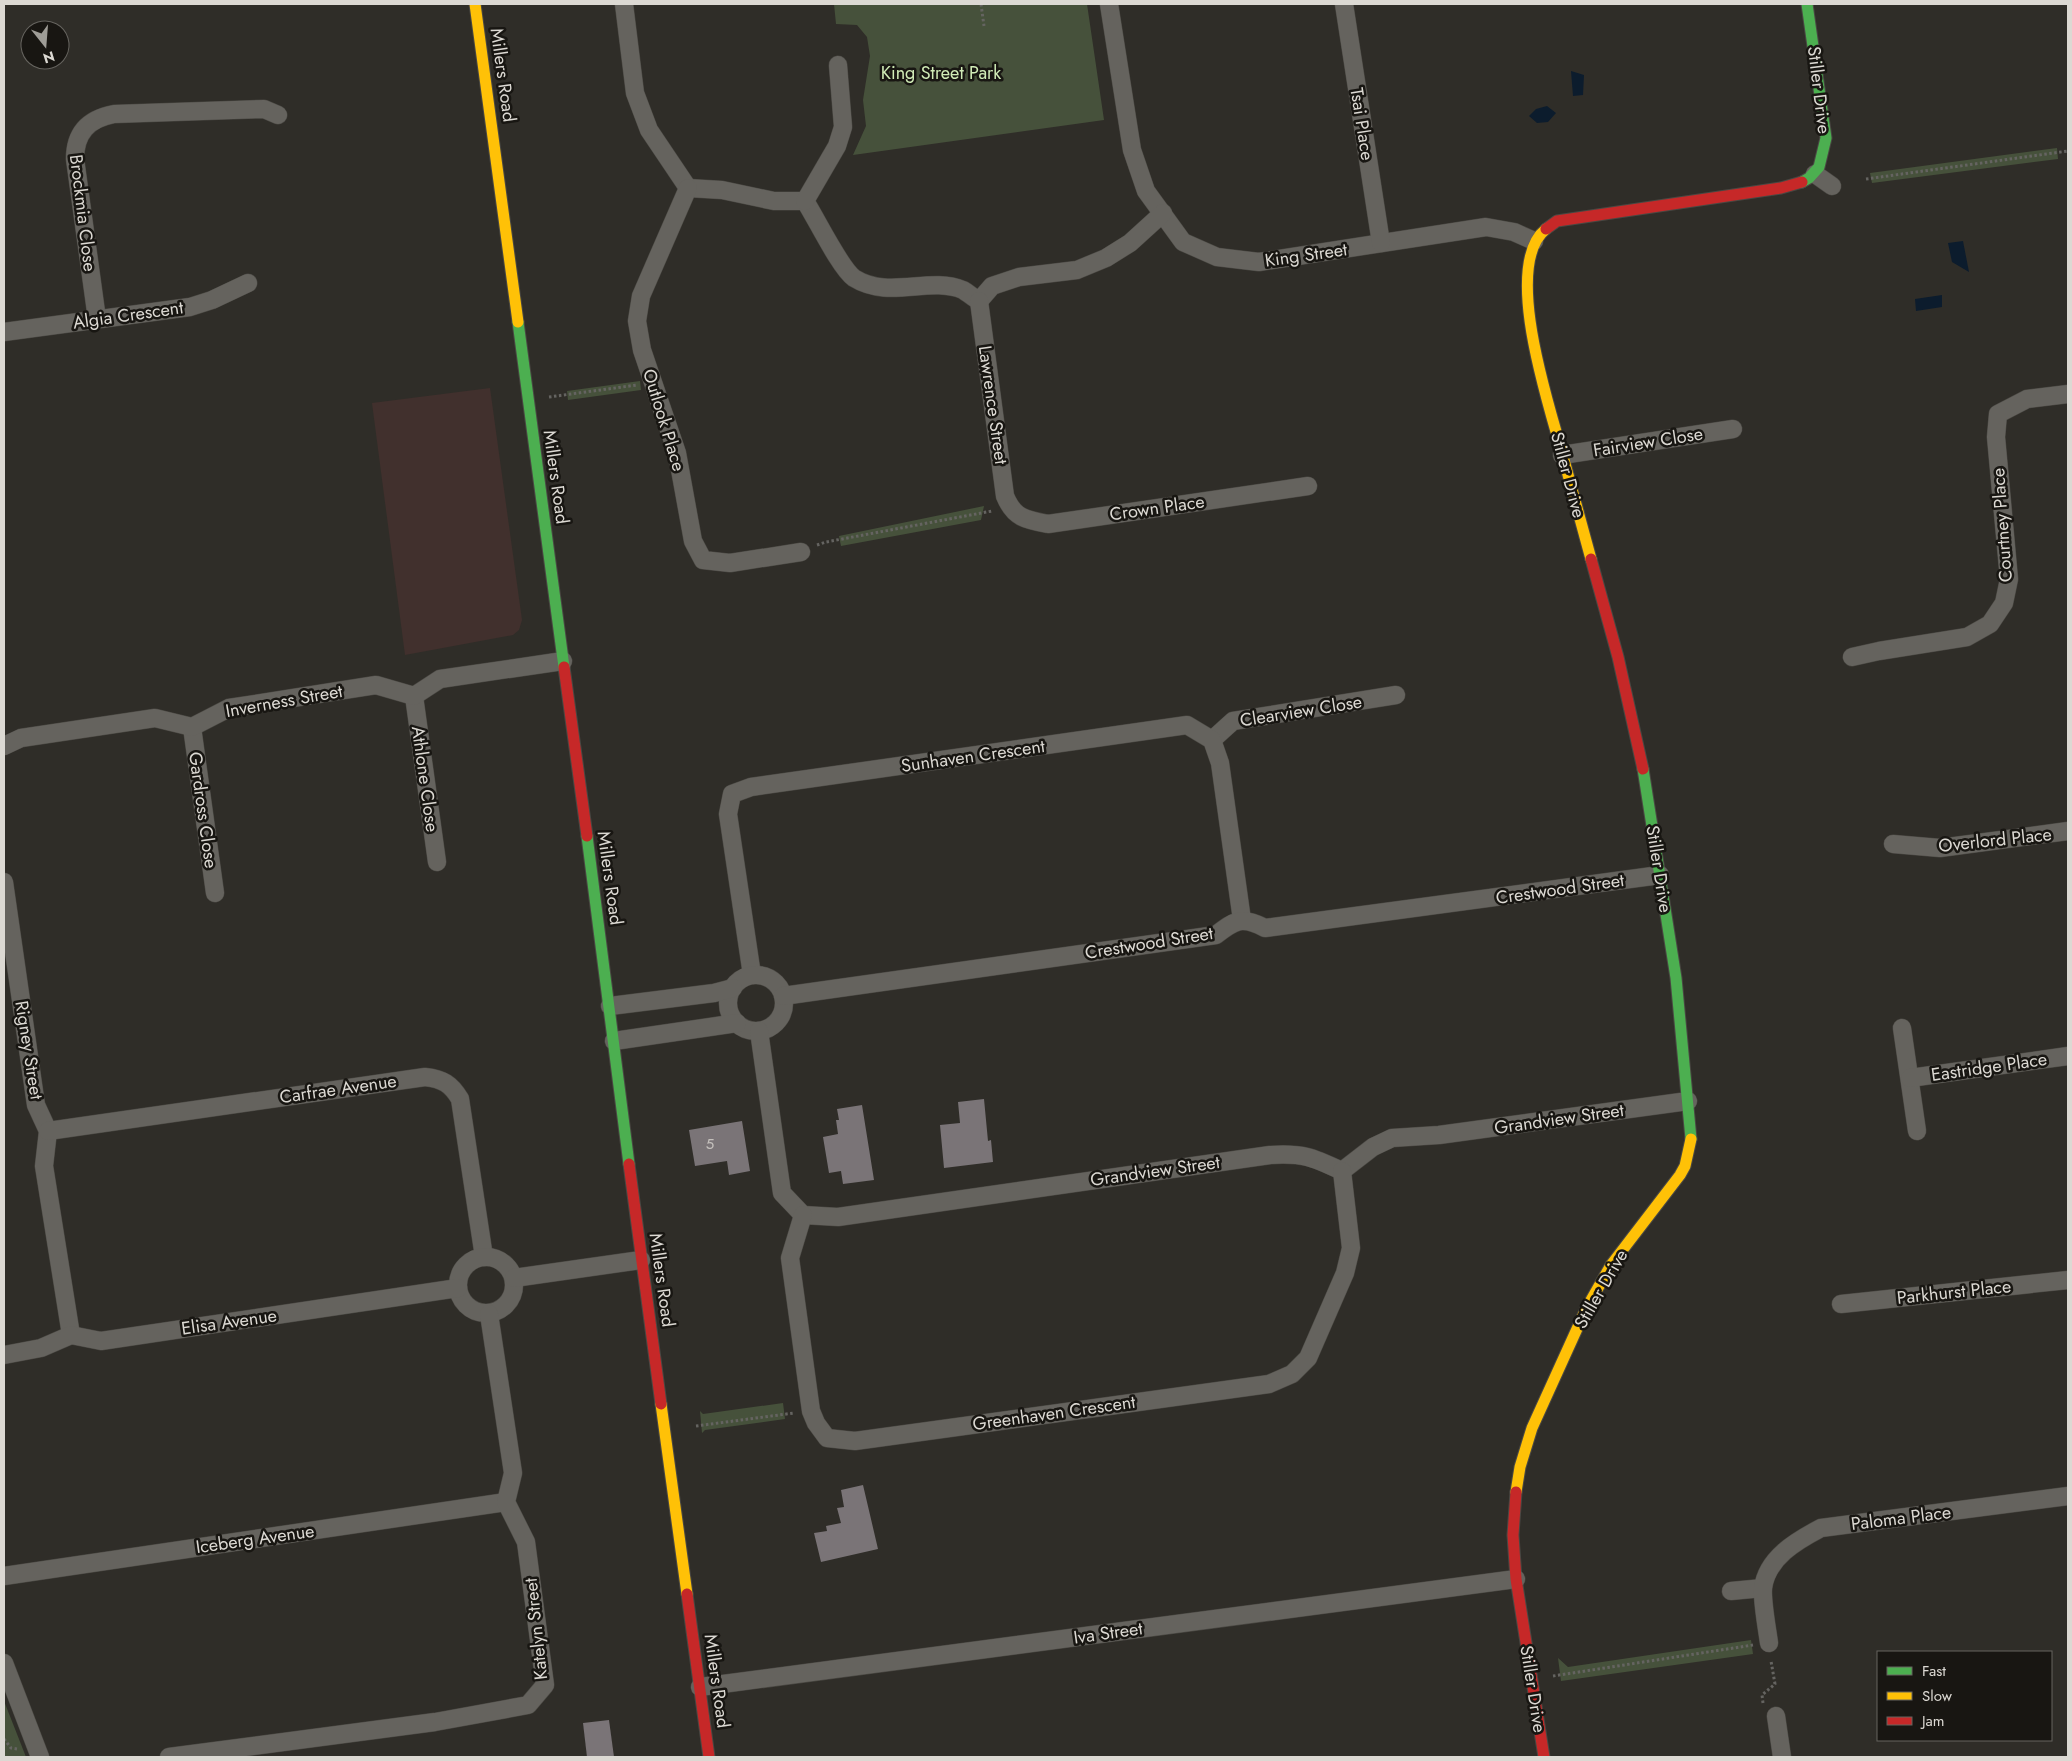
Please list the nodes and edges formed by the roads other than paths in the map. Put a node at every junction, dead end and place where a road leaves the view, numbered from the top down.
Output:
1 (475, 4) edge
2 (624, 4) edge
3 (1109, 4) edge
4 (1344, 4) edge
5 (1807, 4) edge
6 (838, 65) dead end
7 (278, 115) dead end
8 (1814, 174) junction
9 (1832, 186) dead end
10 (688, 188) junction
11 (805, 201) junction
12 (1163, 214) junction
13 (1534, 241) junction
14 (1381, 244) junction
15 (248, 283) dead end
16 (979, 301) junction
17 (97, 319) junction
18 (4, 332) edge
19 (2068, 394) edge
20 (1733, 429) dead end
21 (1562, 455) junction
22 (1308, 486) dead end
23 (1010, 508) joint
24 (801, 552) road end
25 (1852, 657) dead end
26 (563, 661) junction
27 (1396, 695) dead end
28 (414, 696) junction
29 (192, 726) junction
30 (1212, 740) junction
31 (4, 746) edge
32 (2068, 832) edge
33 (1893, 844) dead end
34 (437, 862) dead end
35 (1660, 876) junction
36 (4, 882) edge
37 (215, 893) dead end
38 (1242, 920) junction
39 (752, 975) junction
40 (732, 988) junction
41 (783, 996) junction
42 (610, 1006) junction
43 (736, 1023) junction
44 (1902, 1028) dead end
45 (759, 1030) junction
46 (614, 1041) junction
47 (2068, 1056) edge
48 (1910, 1078) junction
49 (1688, 1101) junction
50 (48, 1131) junction
51 (1918, 1131) dead end
52 (1342, 1171) junction
53 (803, 1216) junction
54 (484, 1257) junction
55 (641, 1260) junction
56 (514, 1278) junction
57 (2068, 1280) edge
58 (458, 1288) junction
59 (1841, 1304) dead end
60 (489, 1314) junction
61 (71, 1335) junction
62 (4, 1355) edge
63 (2068, 1496) edge
64 (506, 1502) junction
65 (4, 1576) edge
66 (1516, 1579) junction
67 (1763, 1588) junction
68 (1731, 1591) dead end
69 (1769, 1643) road end
70 (4, 1663) edge
71 (700, 1687) junction
72 (1776, 1716) road end
73 (40, 1757) edge
74 (169, 1757) edge
75 (709, 1757) edge
76 (1544, 1757) edge
77 (1782, 1757) edge

1 - 26 street, Millers Road
2 - 10 street
3 - 12 street, King Street
4 - 14 street, Tsai Place
5 - 8 street, Stiller Drive
6 - 11 street
7 - 17 street, Brockmia Close
8 - 9 street
8 - 13 street
10 - 11 street
10 - 24 street, Outlook Place
11 - 16 street
12 - 14 street, King Street
12 - 16 street
13 - 14 street, King Street
13 - 21 street, Stiller Drive
15 - 17 street, Algia Crescent
16 - 23 street, Lawrence Street
17 - 18 street, Algia Crescent
19 - 25 street, Courtney Place
20 - 21 street, Fairview Close
21 - 35 street, Stiller Drive
22 - 23 street, Crown Place
26 - 28 street
26 - 42 street, Millers Road
27 - 30 street, Clearview Close
28 - 29 street, Inverness Street
28 - 34 street, Athlone Close
29 - 31 street
29 - 37 street, Gardross Close
30 - 38 street
30 - 39 street, Sunhaven Crescent
32 - 33 street, Overlord Place
35 - 38 street, Crestwood Street
35 - 49 street, Stiller Drive
36 - 50 street, Rigney Street
38 - 41 street, Crestwood Street
39 - 40 street
39 - 41 street
40 - 42 street
40 - 43 street
41 - 45 street
42 - 46 street, Millers Road
43 - 45 street
43 - 46 street
44 - 48 street, Eastridge Place
45 - 53 street
46 - 55 street, Millers Road
47 - 48 street, Eastridge Place
48 - 51 street, Eastridge Place
49 - 52 street, Grandview Street
49 - 66 street, Stiller Drive
50 - 54 street, Carfrae Avenue
50 - 61 street
52 - 53 street, Grandview Street
52 - 53 street, Greenhaven Crescent
54 - 56 street
54 - 58 street
55 - 56 street
55 - 71 street, Millers Road
56 - 60 street
57 - 59 street, Parkhurst Place
58 - 60 street
58 - 61 street, Elisa Avenue
60 - 64 street
61 - 62 street
63 - 67 street, Paloma Place
64 - 65 street, Iceberg Avenue
64 - 74 street, Katelyn Street
66 - 71 street, Iva Street
66 - 76 street, Stiller Drive
67 - 68 street
67 - 69 street, Paloma Place
70 - 73 street
71 - 75 street, Millers Road
72 - 77 street

